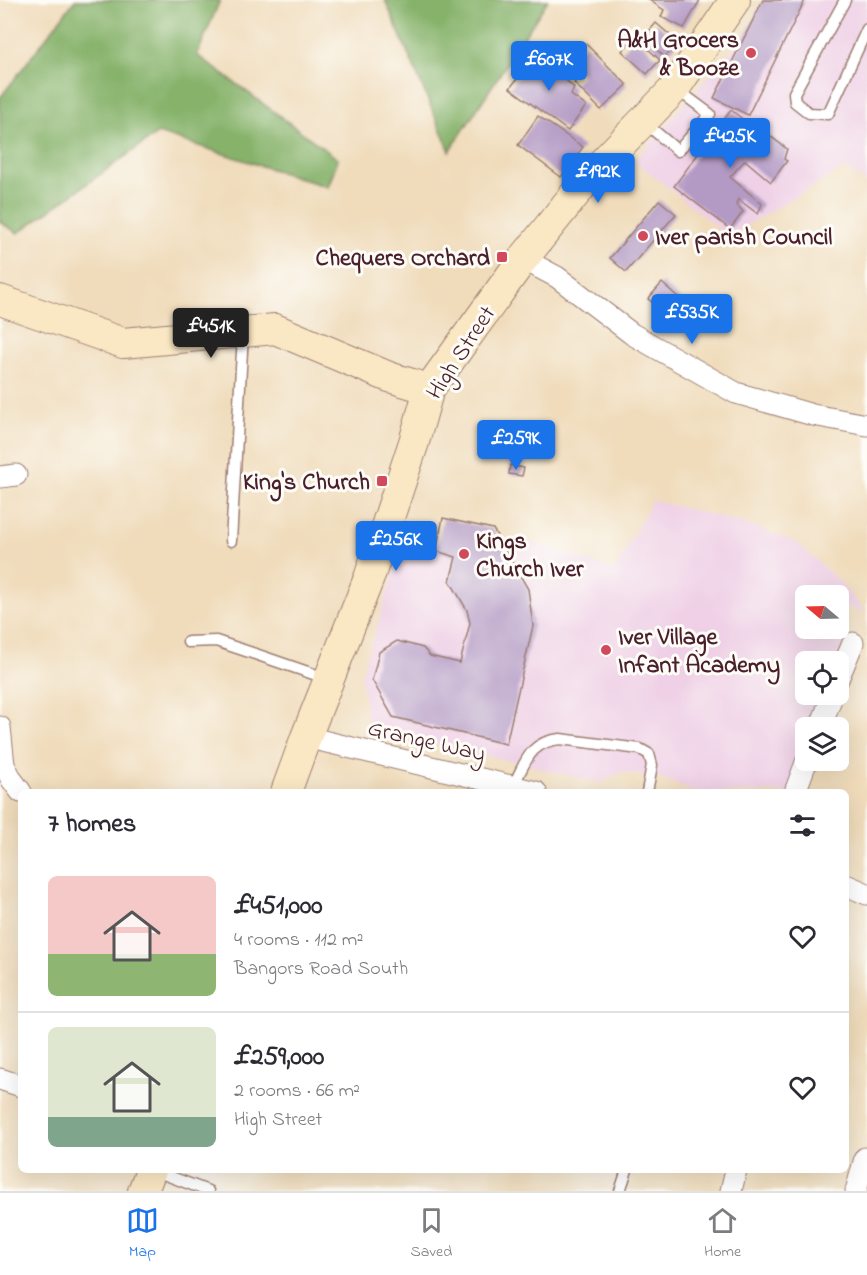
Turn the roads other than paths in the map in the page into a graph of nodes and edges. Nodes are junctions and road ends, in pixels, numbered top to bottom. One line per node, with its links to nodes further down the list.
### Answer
1 (735, 0): 4 (main road, High Street)
2 (845, 0): 3 (lane)
3 (867, 29)
4 (675, 88): 5 (main road, High Street); 5 (lane)
5 (643, 122): 6 (main road, High Street)
6 (523, 259): 9 (main road, High Street); 10 (street)
7 (0, 300): 8 (main road)
8 (243, 332): 9 (main road); 11 (lane)
9 (429, 389): 15 (main road, High Street)
10 (867, 425)
11 (231, 541)
12 (188, 642): 15 (lane)
13 (853, 643): 14 (street)
14 (849, 653)
15 (329, 680): 17 (main road, High Street)
16 (0, 727): 20 (street)
17 (306, 737): 19 (street, Grange Way); 21 (main road, High Street)
18 (803, 771): 24 (street)
19 (513, 786): 22 (street, Grange Way); 23 (lane)
20 (19, 789)
21 (287, 789)
22 (524, 789)
23 (648, 789)
24 (796, 789)
25 (849, 886): 26 (street)
26 (867, 894)
27 (0, 1079): 28 (street)
28 (18, 1085)
29 (859, 1157): 38 (street)
30 (151, 1173): 34 (main road)
31 (160, 1173): 35 (lane)
32 (626, 1173): 36 (lane)
33 (735, 1173): 37 (street)
34 (143, 1191)
35 (208, 1191)
36 (620, 1191)
37 (731, 1191)
38 (856, 1191)

